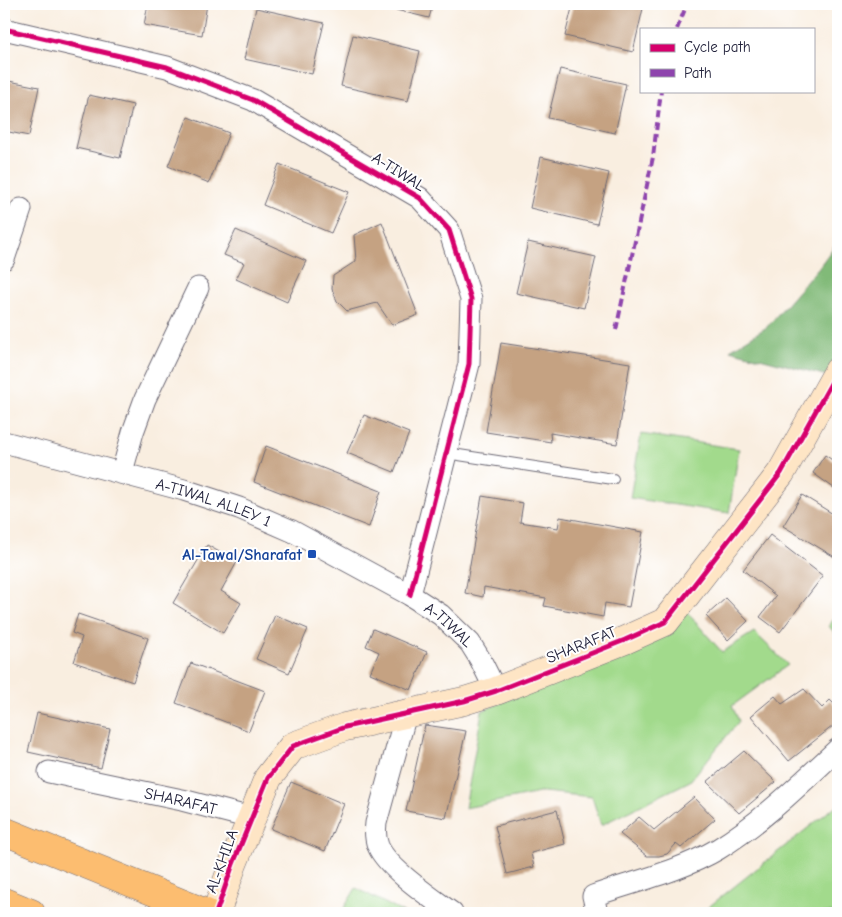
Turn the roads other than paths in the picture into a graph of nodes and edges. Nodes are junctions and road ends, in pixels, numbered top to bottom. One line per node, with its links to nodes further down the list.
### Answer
1 (4, 29): 7 (street, A-TIWAL)
2 (21, 209): 3 (street)
3 (4, 259)
4 (198, 288): 8 (street)
5 (838, 371): 11 (street, SHARAFAT)
6 (4, 442): 8 (street, A-TIWAL ALLEY 1)
7 (446, 452): 9 (lane); 10 (street, A-TIWAL)
8 (122, 472): 10 (street, A-TIWAL ALLEY 1)
9 (614, 479)
10 (410, 595): 11 (street, A-TIWAL)
11 (496, 691): 12 (street, SHARAFAT)
12 (406, 714): 16 (street, SHARAFAT); 23 (street)
13 (838, 749): 24 (street)
14 (49, 772): 16 (street, SHARAFAT)
15 (4, 814): 18 (highway)
16 (251, 818): 22 (street, AL-KHILA)
17 (4, 831): 18 (highway)
18 (170, 900): 21 (highway)
19 (4, 902): 20 (highway)
20 (31, 913)
21 (206, 913)
22 (216, 913)
23 (452, 913)
24 (597, 913)

